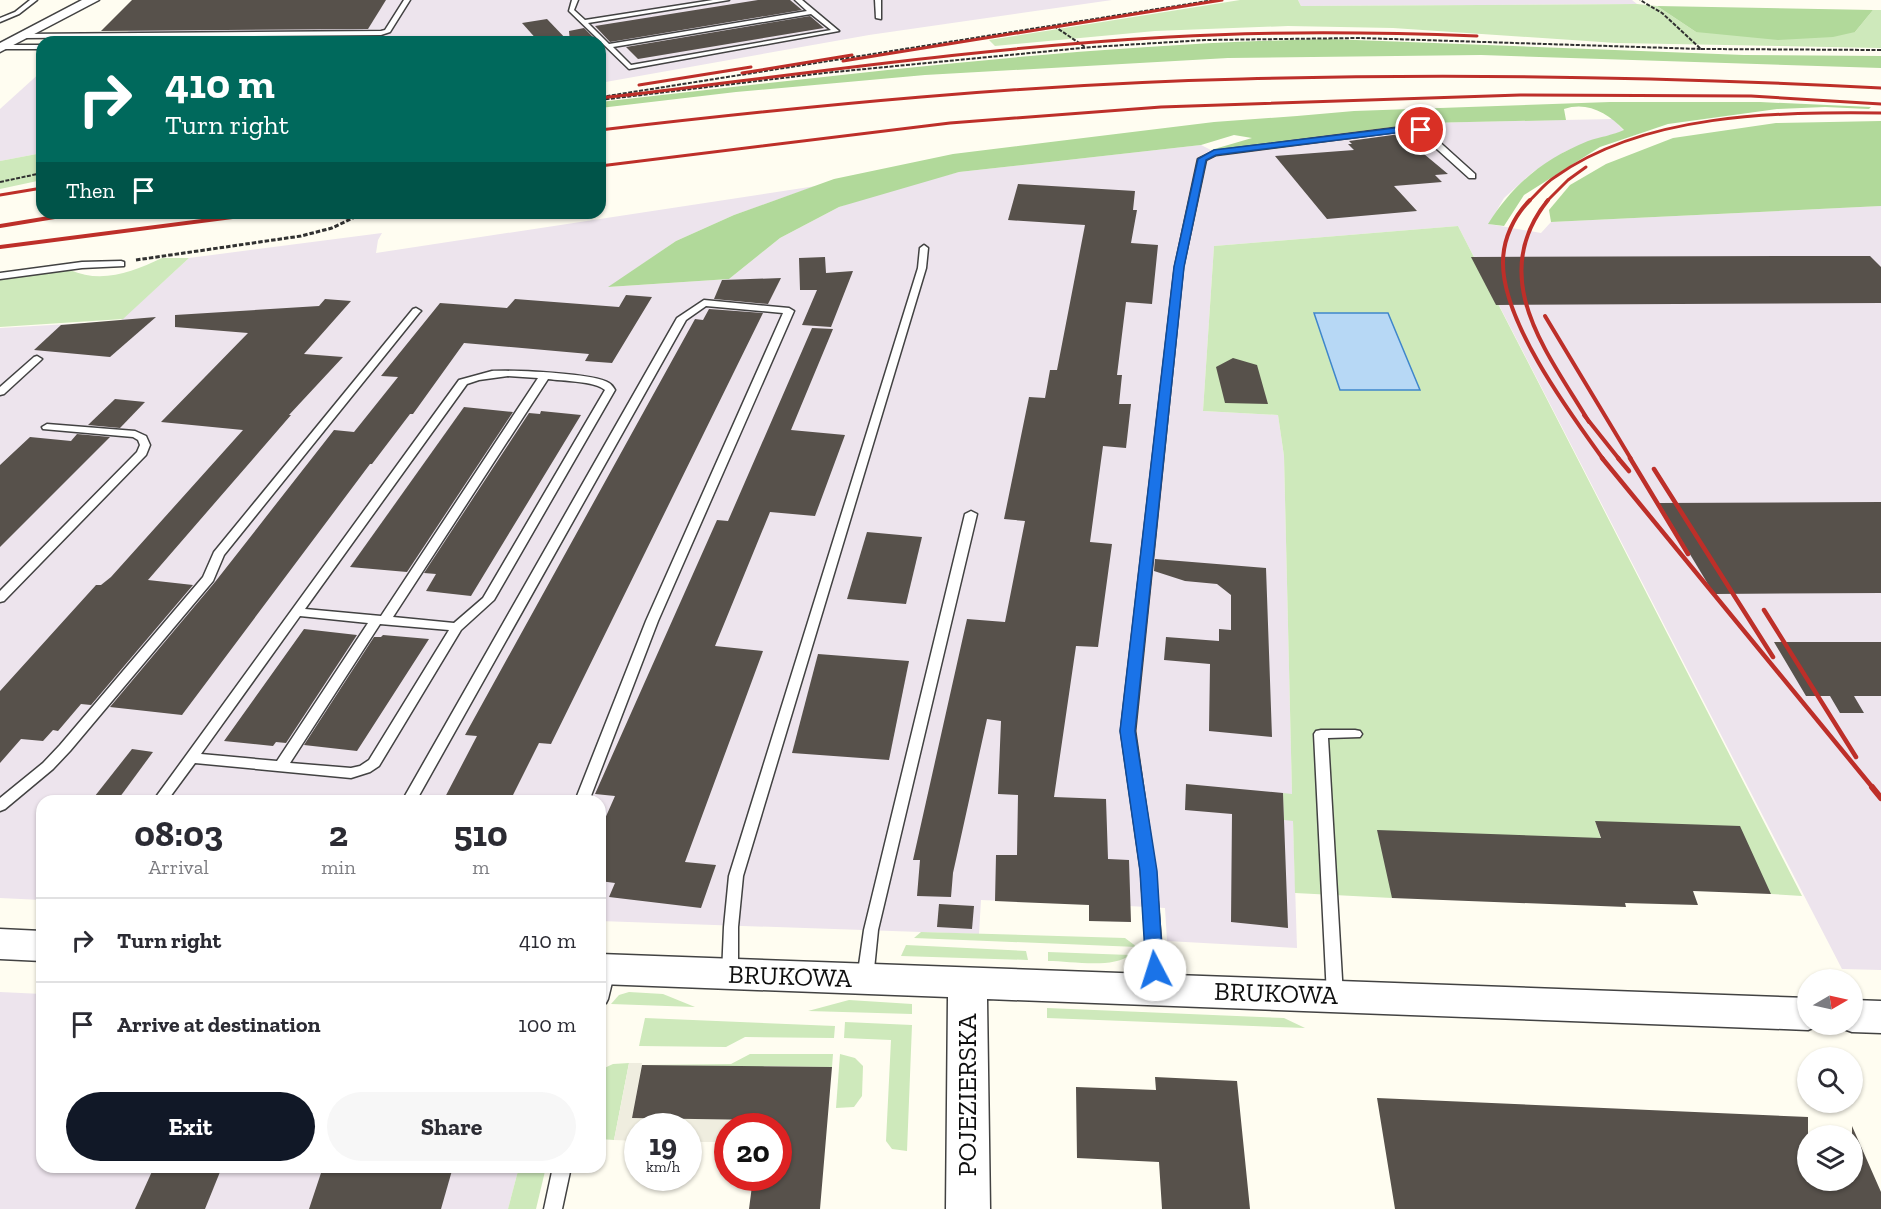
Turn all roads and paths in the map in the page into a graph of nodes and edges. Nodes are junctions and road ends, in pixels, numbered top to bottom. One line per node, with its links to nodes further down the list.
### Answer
1 (34, 0): 12 (lane)
2 (92, 0): 15 (street)
3 (407, 0): 15 (lane)
4 (575, 0): 13 (lane)
5 (726, 0): 13 (lane)
6 (798, 0): 10 (lane)
7 (878, 0): 11 (lane)
8 (1214, 0): 14 (path)
9 (1640, 0): 21 (path)
10 (813, 12): 17 (lane); 17 (lane)
11 (879, 18)
12 (0, 20)
13 (584, 22): 16 (lane)
14 (1054, 25): 20 (path); 23 (path)
15 (25, 36): 19 (street)
16 (598, 36)
17 (608, 46)
18 (36, 47): 19 (lane)
19 (1, 48)
20 (1087, 48): 21 (path); 24 (path)
21 (1701, 49): 22 (path)
22 (1881, 51)
23 (606, 98)
24 (606, 98)
25 (36, 173): 27 (path)
26 (1472, 176): 55 (lane)
27 (0, 182)
28 (350, 219): 30 (path)
29 (924, 248): 51 (lane)
30 (121, 264): 31 (lane)
31 (0, 276)
32 (416, 312): 48 (lane)
33 (37, 359): 35 (lane)
34 (544, 377): 39 (lane); 40 (lane); 41 (lane)
35 (0, 392)
36 (47, 427): 38 (lane)
37 (971, 514): 53 (lane)
38 (0, 598)
39 (296, 612): 40 (lane); 43 (lane)
40 (381, 620): 41 (lane); 44 (lane)
41 (457, 627): 44 (lane)
42 (1355, 734): 56 (lane)
43 (191, 758): 44 (lane); 45 (lane)
44 (280, 766)
45 (164, 795)
46 (412, 795): 47 (lane)
47 (584, 795)
48 (0, 806)
49 (0, 944): 50 (street)
50 (36, 946)
51 (730, 974): 52 (street, BRUKOWA); 53 (street, BRUKOWA)
52 (606, 979)
53 (865, 979): 54 (street, BRUKOWA)
54 (967, 982): 55 (street, BRUKOWA); 62 (street, POJEZIERSKA)
55 (1157, 989): 56 (street, BRUKOWA)
56 (1335, 996): 57 (street, BRUKOWA)
57 (1797, 1014)
58 (1863, 1016): 59 (street)
59 (1881, 1017)
60 (561, 1173): 61 (lane)
61 (553, 1209)
62 (968, 1209)

